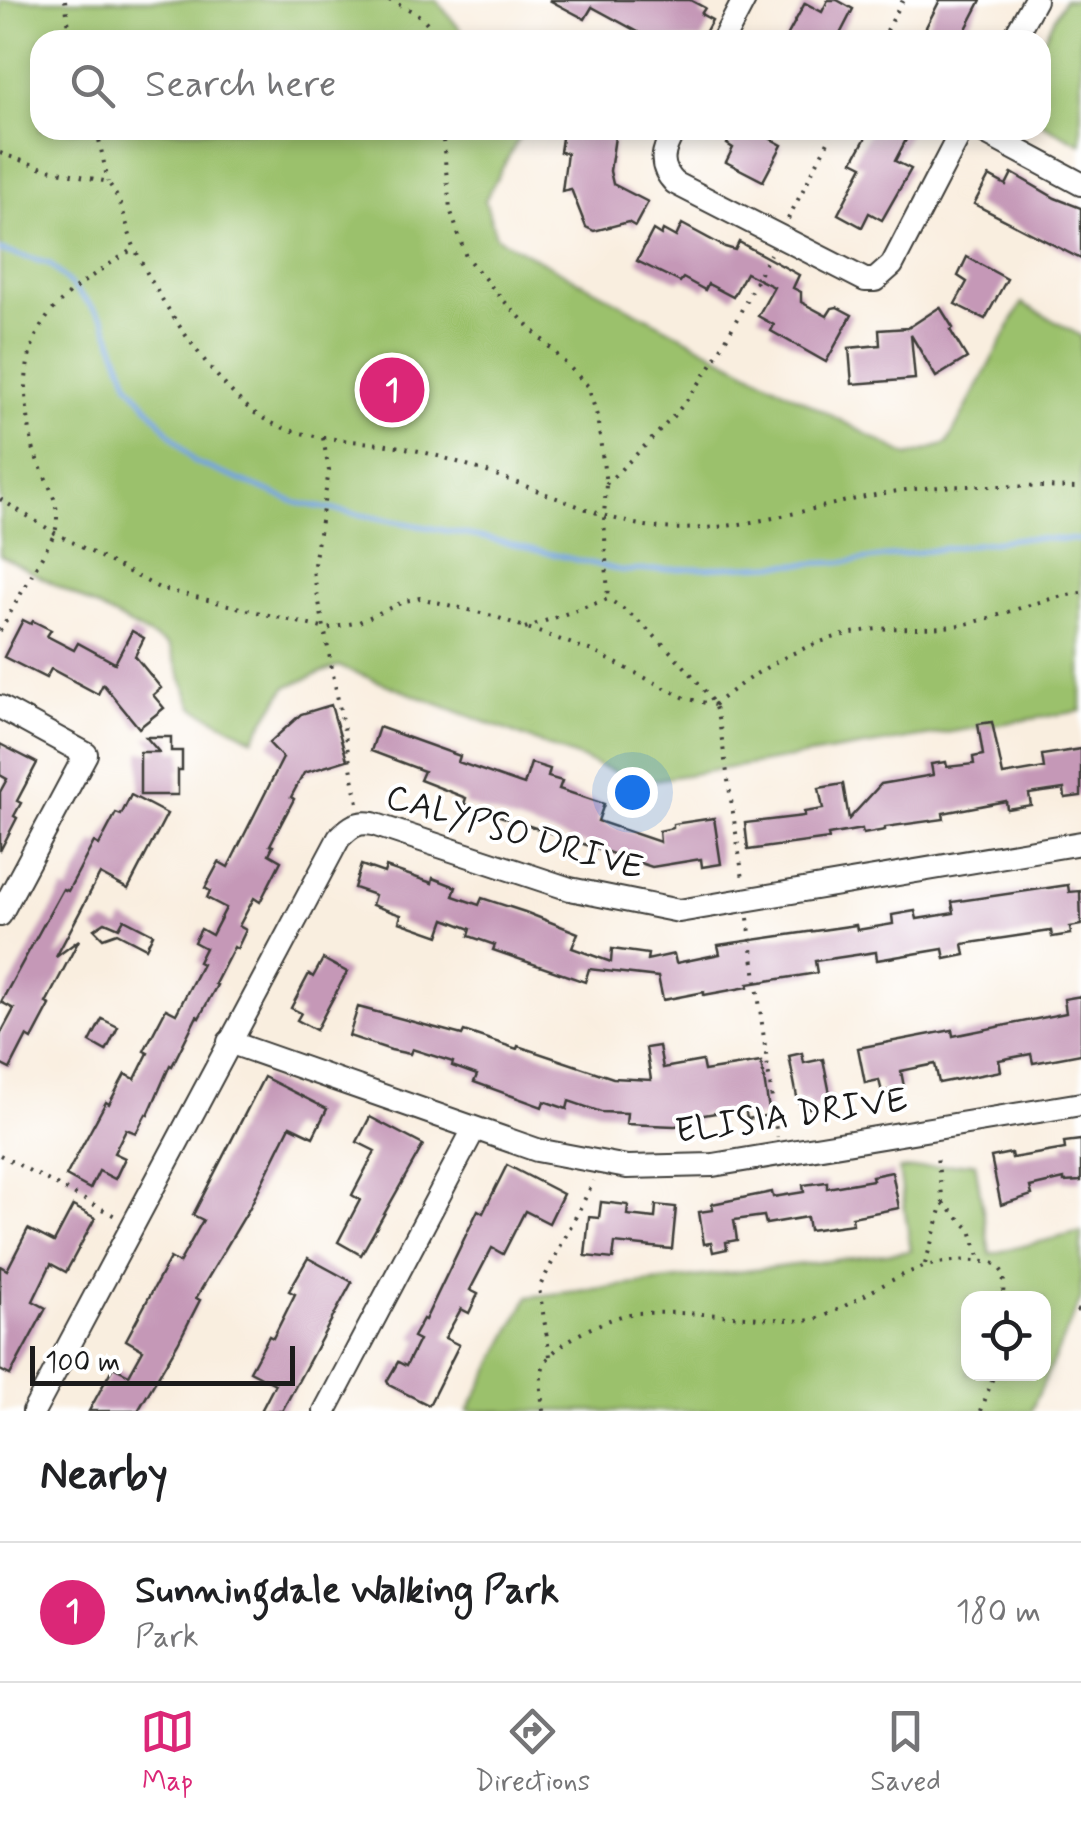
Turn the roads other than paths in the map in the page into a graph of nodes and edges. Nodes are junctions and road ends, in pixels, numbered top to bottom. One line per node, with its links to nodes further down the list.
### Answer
1 (1036, 0): 4 (street)
2 (741, 1): 3 (street)
3 (728, 30)
4 (1019, 30)
5 (669, 140): 6 (street)
6 (957, 140)
7 (999, 140): 8 (street)
8 (1081, 184)
9 (0, 706): 11 (street)
10 (1081, 844): 12 (street, CALYPSO DRIVE)
11 (0, 914)
12 (229, 1042): 14 (street, ELISIA DRIVE); 15 (street, CALYPSO DRIVE)
13 (1081, 1104): 14 (street, ELISIA DRIVE)
14 (474, 1129): 16 (street)
15 (34, 1411)
16 (325, 1411)

